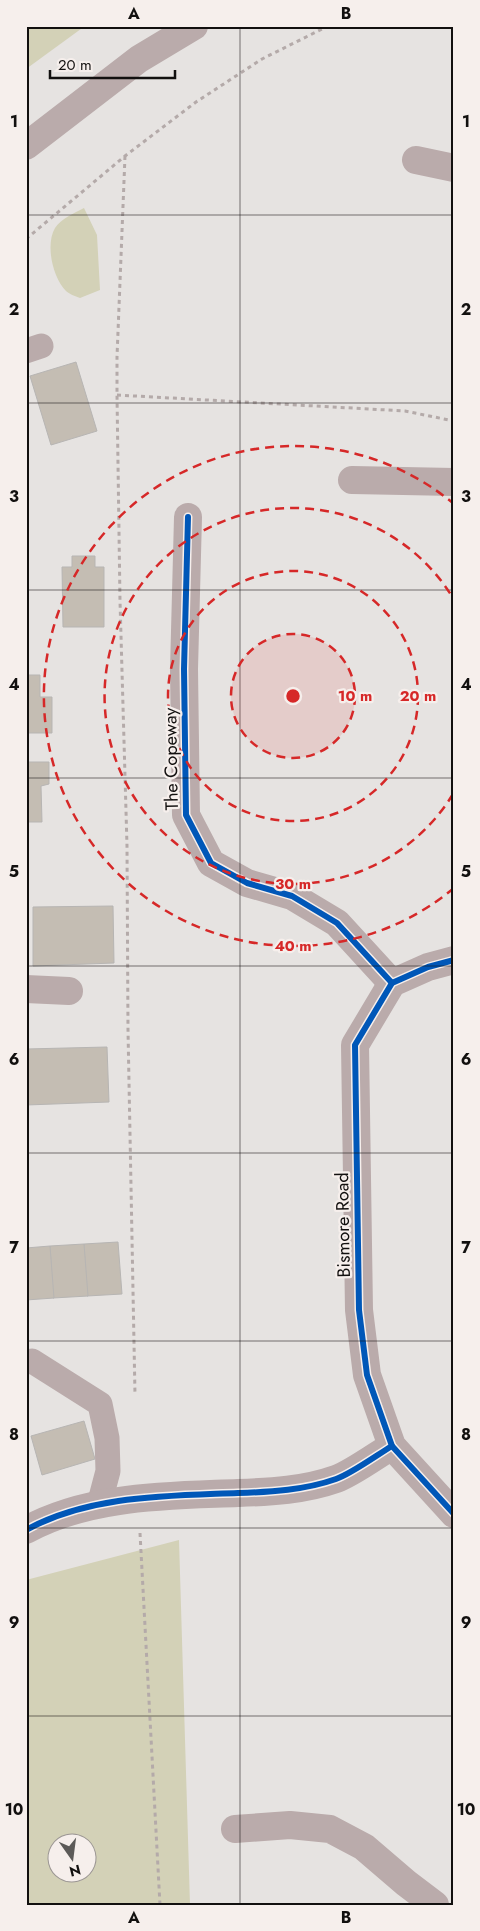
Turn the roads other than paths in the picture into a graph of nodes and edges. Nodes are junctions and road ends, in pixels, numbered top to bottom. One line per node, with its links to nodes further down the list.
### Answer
1 (194, 26): 2 (street)
2 (26, 146)
3 (416, 160): 4 (street)
4 (454, 168)
5 (352, 480): 6 (street)
6 (454, 482)
7 (188, 517): 9 (street, The Copeway)
8 (454, 960): 9 (street)
9 (392, 983): 13 (street, Bismore Road)
10 (26, 989): 11 (street)
11 (69, 991)
12 (26, 1362): 14 (lane)
13 (392, 1446): 14 (street); 15 (street, Bismore Road)
14 (99, 1505): 16 (street)
15 (454, 1514)
16 (26, 1530)
17 (235, 1829): 18 (street)
18 (435, 1905)

